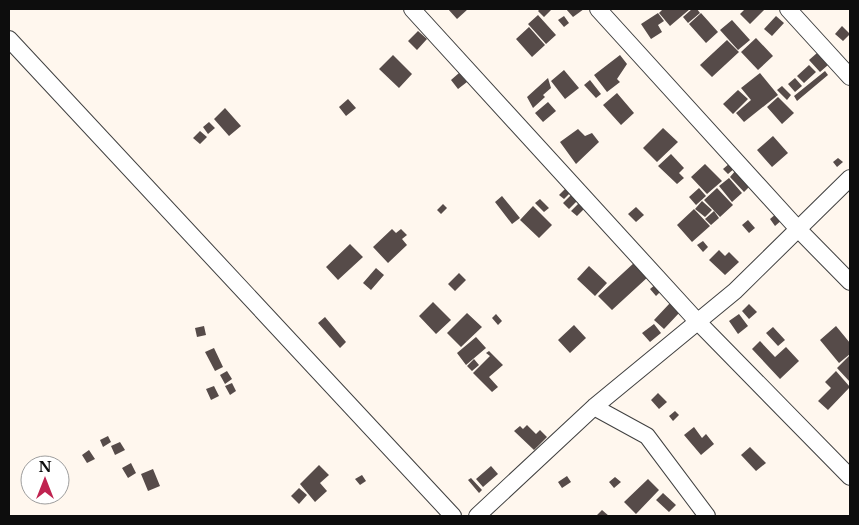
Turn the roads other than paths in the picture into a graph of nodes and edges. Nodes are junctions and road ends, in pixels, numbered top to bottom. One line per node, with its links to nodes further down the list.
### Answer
1 (412, 9): 9 (street)
2 (598, 9): 7 (street)
3 (788, 9): 5 (street)
4 (9, 39): 12 (street)
5 (850, 77)
6 (850, 178): 7 (street)
7 (798, 229): 8 (street); 9 (street)
8 (850, 282)
9 (697, 321): 10 (street); 11 (street)
10 (594, 407): 13 (street); 14 (street)
11 (850, 477)
12 (454, 516)
13 (478, 516)
14 (707, 516)

